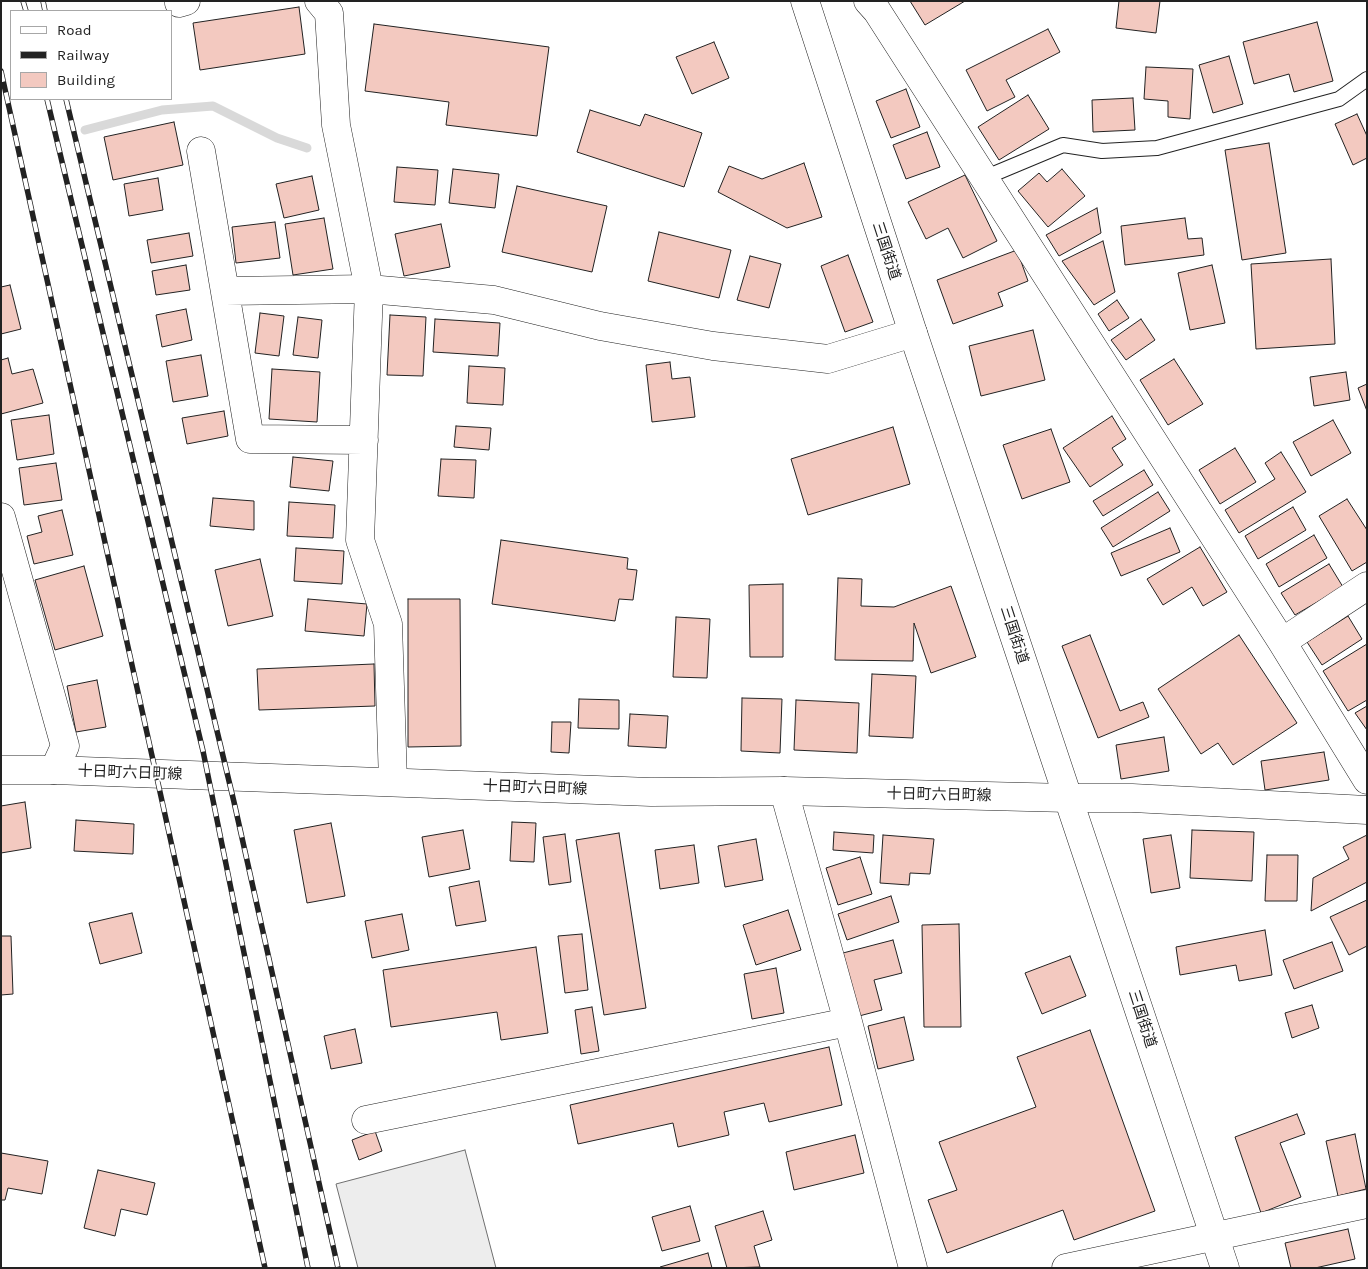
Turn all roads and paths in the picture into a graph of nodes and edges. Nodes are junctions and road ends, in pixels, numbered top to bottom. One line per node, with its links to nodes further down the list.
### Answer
1 (319, 1): 7 (main road)
2 (805, 1): 9 (main road, 三国街道)
3 (868, 1): 6 (main road)
4 (1367, 79): 6 (lane)
5 (201, 151): 8 (main road)
6 (984, 178): 13 (main road)
7 (369, 289): 8 (main road); 9 (main road); 10 (main road)
8 (225, 291): 10 (main road)
9 (913, 333): 19 (main road, 三国街道)
10 (364, 440): 17 (main road)
11 (1, 517): 15 (main road)
12 (1367, 586): 13 (main road)
13 (1282, 642): 16 (main road)
14 (1, 770): 15 (main road, 十日町六日町線)
15 (54, 770): 17 (main road, 十日町六日町線)
16 (1367, 780)
17 (393, 782): 18 (main road, 十日町六日町線)
18 (784, 791): 19 (main road, 十日町六日町線); 21 (main road)
19 (1068, 798): 20 (main road, 十日町六日町線); 24 (main road, 三国街道)
20 (1367, 810)
21 (848, 1022): 22 (main road); 25 (main road)
22 (366, 1120)
23 (1367, 1204): 24 (main road)
24 (1214, 1237): 26 (main road); 27 (main road, 三国街道)
25 (913, 1268)
26 (1066, 1268)
27 (1225, 1268)

